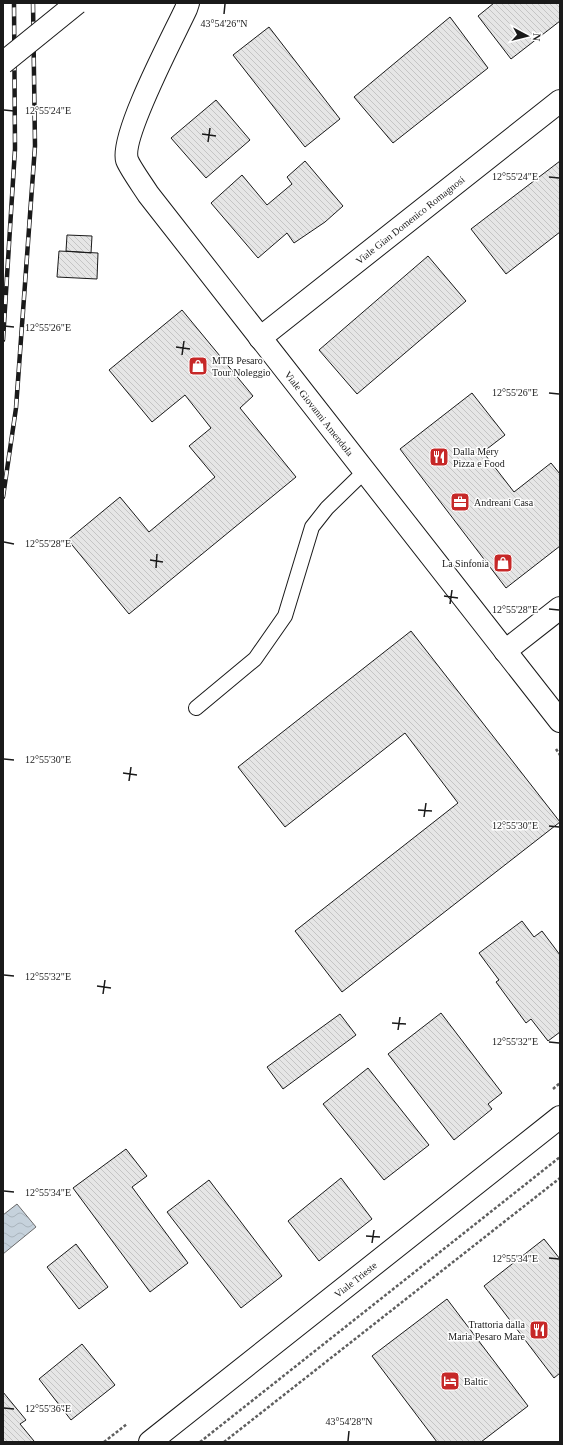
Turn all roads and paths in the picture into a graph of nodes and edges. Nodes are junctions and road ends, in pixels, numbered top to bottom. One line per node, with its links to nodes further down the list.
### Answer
1 (77, 3): 3 (street, bridge)
2 (188, 3): 5 (street, Viale Giovanni Amendola)
3 (3, 63)
4 (560, 101): 5 (street, Viale Gian Domenico Romagnosi)
5 (260, 338): 6 (street, Viale Giovanni Amendola)
6 (364, 472): 8 (street, Viale Giovanni Amendola); 9 (lane)
7 (560, 608): 8 (street)
8 (505, 651): 10 (street, Viale Giovanni Amendola)
9 (196, 708)
10 (560, 721)
11 (560, 1117): 14 (street, Viale Trieste)
12 (560, 1157): 15 (path)
13 (560, 1178): 16 (path)
14 (150, 1442)
15 (200, 1442)
16 (224, 1442)

